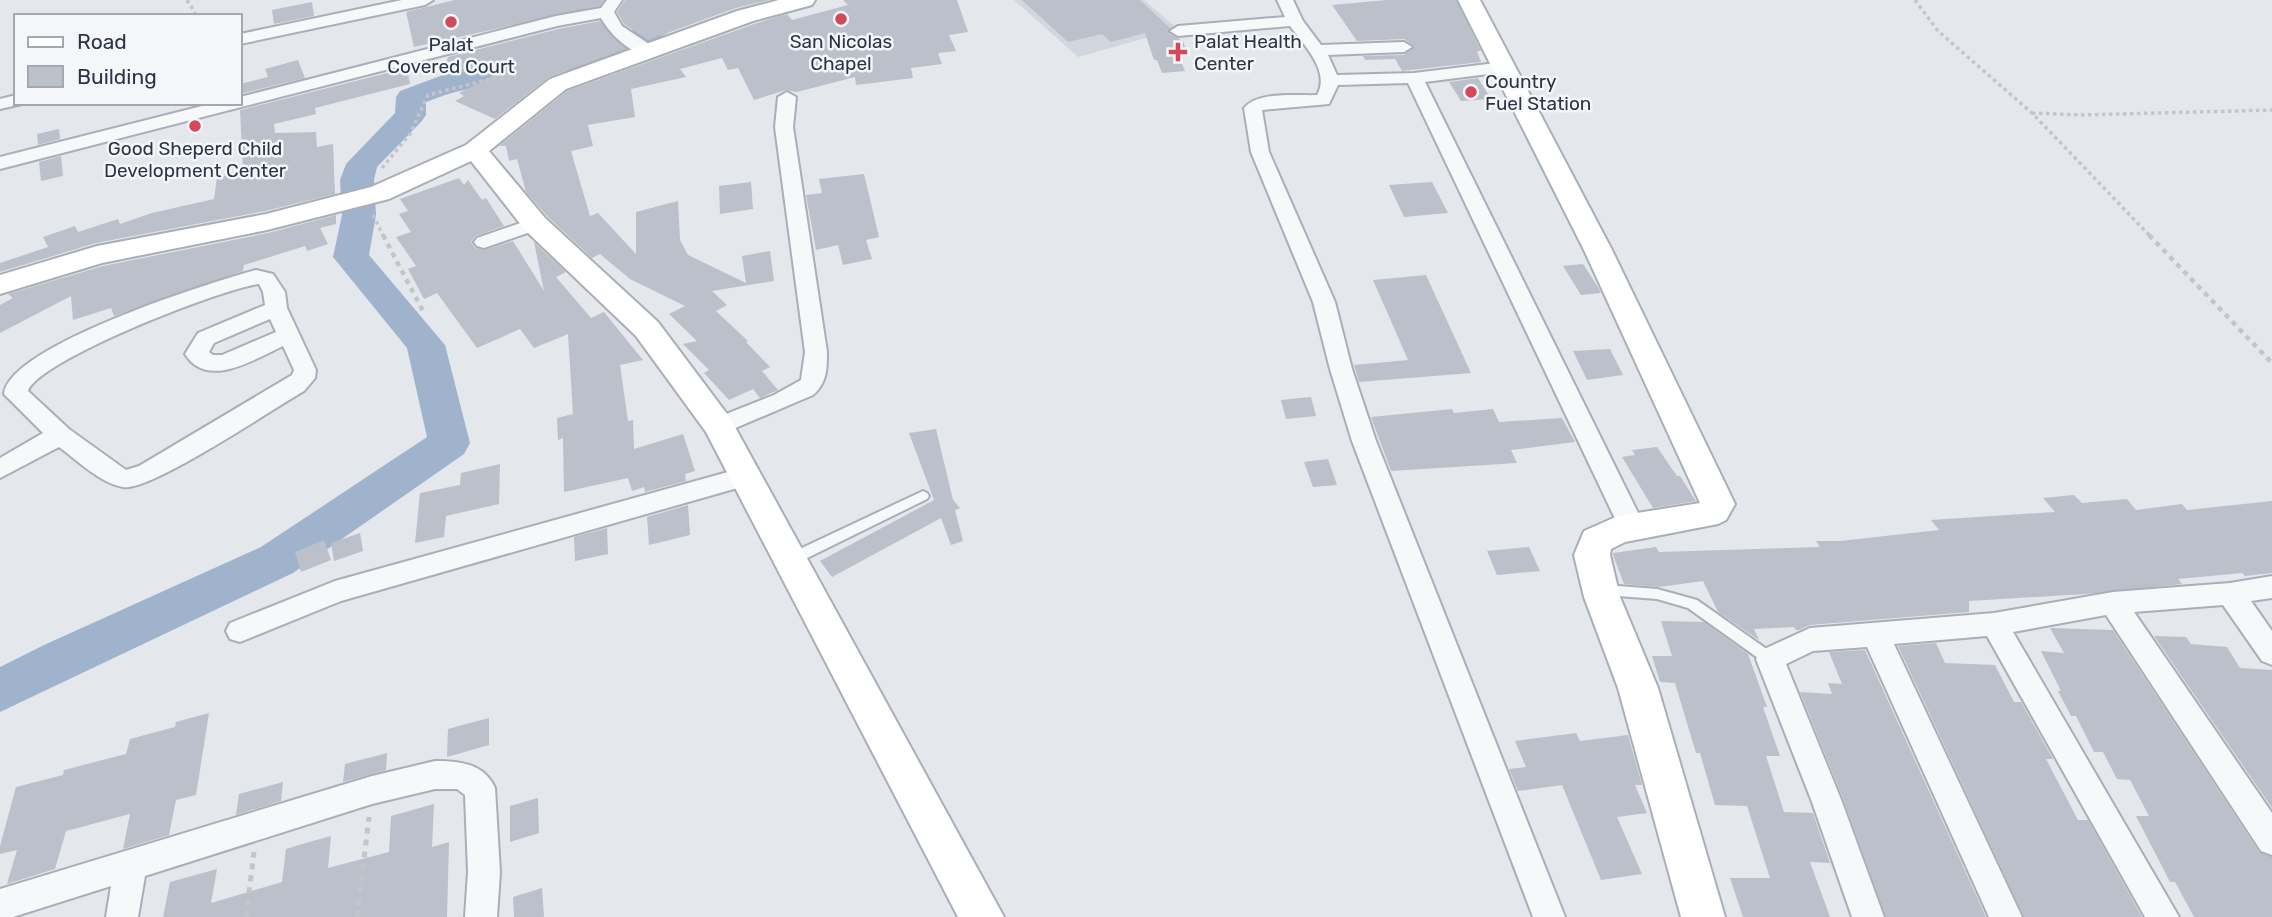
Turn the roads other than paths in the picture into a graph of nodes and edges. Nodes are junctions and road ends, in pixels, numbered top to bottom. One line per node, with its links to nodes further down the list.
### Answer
1 (425, 0): 7 (street)
2 (804, 0): 8 (street)
3 (1469, 0): 11 (street)
4 (611, 6): 8 (street); 15 (street)
5 (1290, 10): 6 (street); 10 (street)
6 (1178, 32)
7 (242, 39)
8 (637, 43): 18 (street)
9 (1404, 47): 10 (street)
10 (1315, 50): 13 (street)
11 (1504, 67): 12 (street); 30 (street)
12 (1414, 78): 13 (street); 30 (street)
13 (1330, 80): 47 (street)
14 (787, 97): 25 (street)
15 (242, 102)
16 (221, 105): 17 (street)
17 (196, 108): 19 (street)
18 (475, 150): 20 (street); 22 (street)
19 (0, 163)
20 (535, 223): 21 (street); 25 (street)
21 (484, 242)
22 (0, 285)
23 (276, 308): 24 (street); 24 (street); 26 (street)
24 (289, 335): 26 (street)
25 (719, 426): 28 (street)
26 (60, 435): 27 (street)
27 (0, 469)
28 (746, 476): 31 (street); 37 (street)
29 (923, 496): 31 (lane)
30 (1632, 527): 33 (street)
31 (792, 559): 46 (street)
32 (2272, 587): 34 (street)
33 (1600, 590): 40 (lane); 48 (street)
34 (2230, 594): 35 (street); 39 (street)
35 (2113, 603): 36 (street); 41 (street)
36 (1994, 624): 38 (street); 51 (street)
37 (240, 631)
38 (1875, 633): 40 (street); 50 (street)
39 (2272, 653)
40 (1770, 659): 49 (street)
41 (2272, 839)
42 (130, 866): 43 (street); 44 (street); 45 (street)
43 (0, 905)
44 (122, 917)
45 (481, 917)
46 (982, 917)
47 (1549, 917)
48 (1703, 917)
49 (1868, 917)
50 (2006, 917)
51 (2163, 917)

